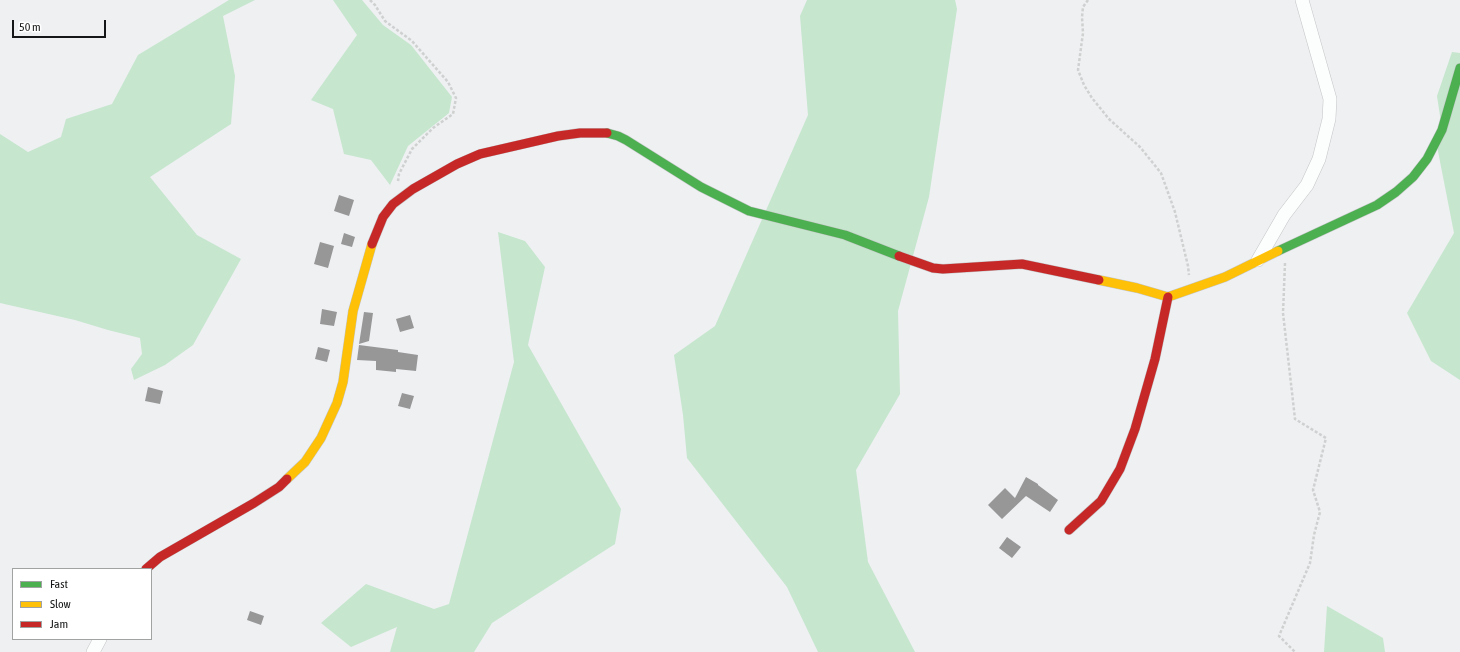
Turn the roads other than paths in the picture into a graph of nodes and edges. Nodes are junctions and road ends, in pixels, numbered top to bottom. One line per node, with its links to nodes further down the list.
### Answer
1 (1302, 0): 3 (street)
2 (1460, 68): 3 (street)
3 (1258, 260): 4 (street)
4 (1168, 297): 5 (street); 6 (street)
5 (1069, 530)
6 (147, 568)
7 (99, 640): 8 (street)
8 (93, 652)

